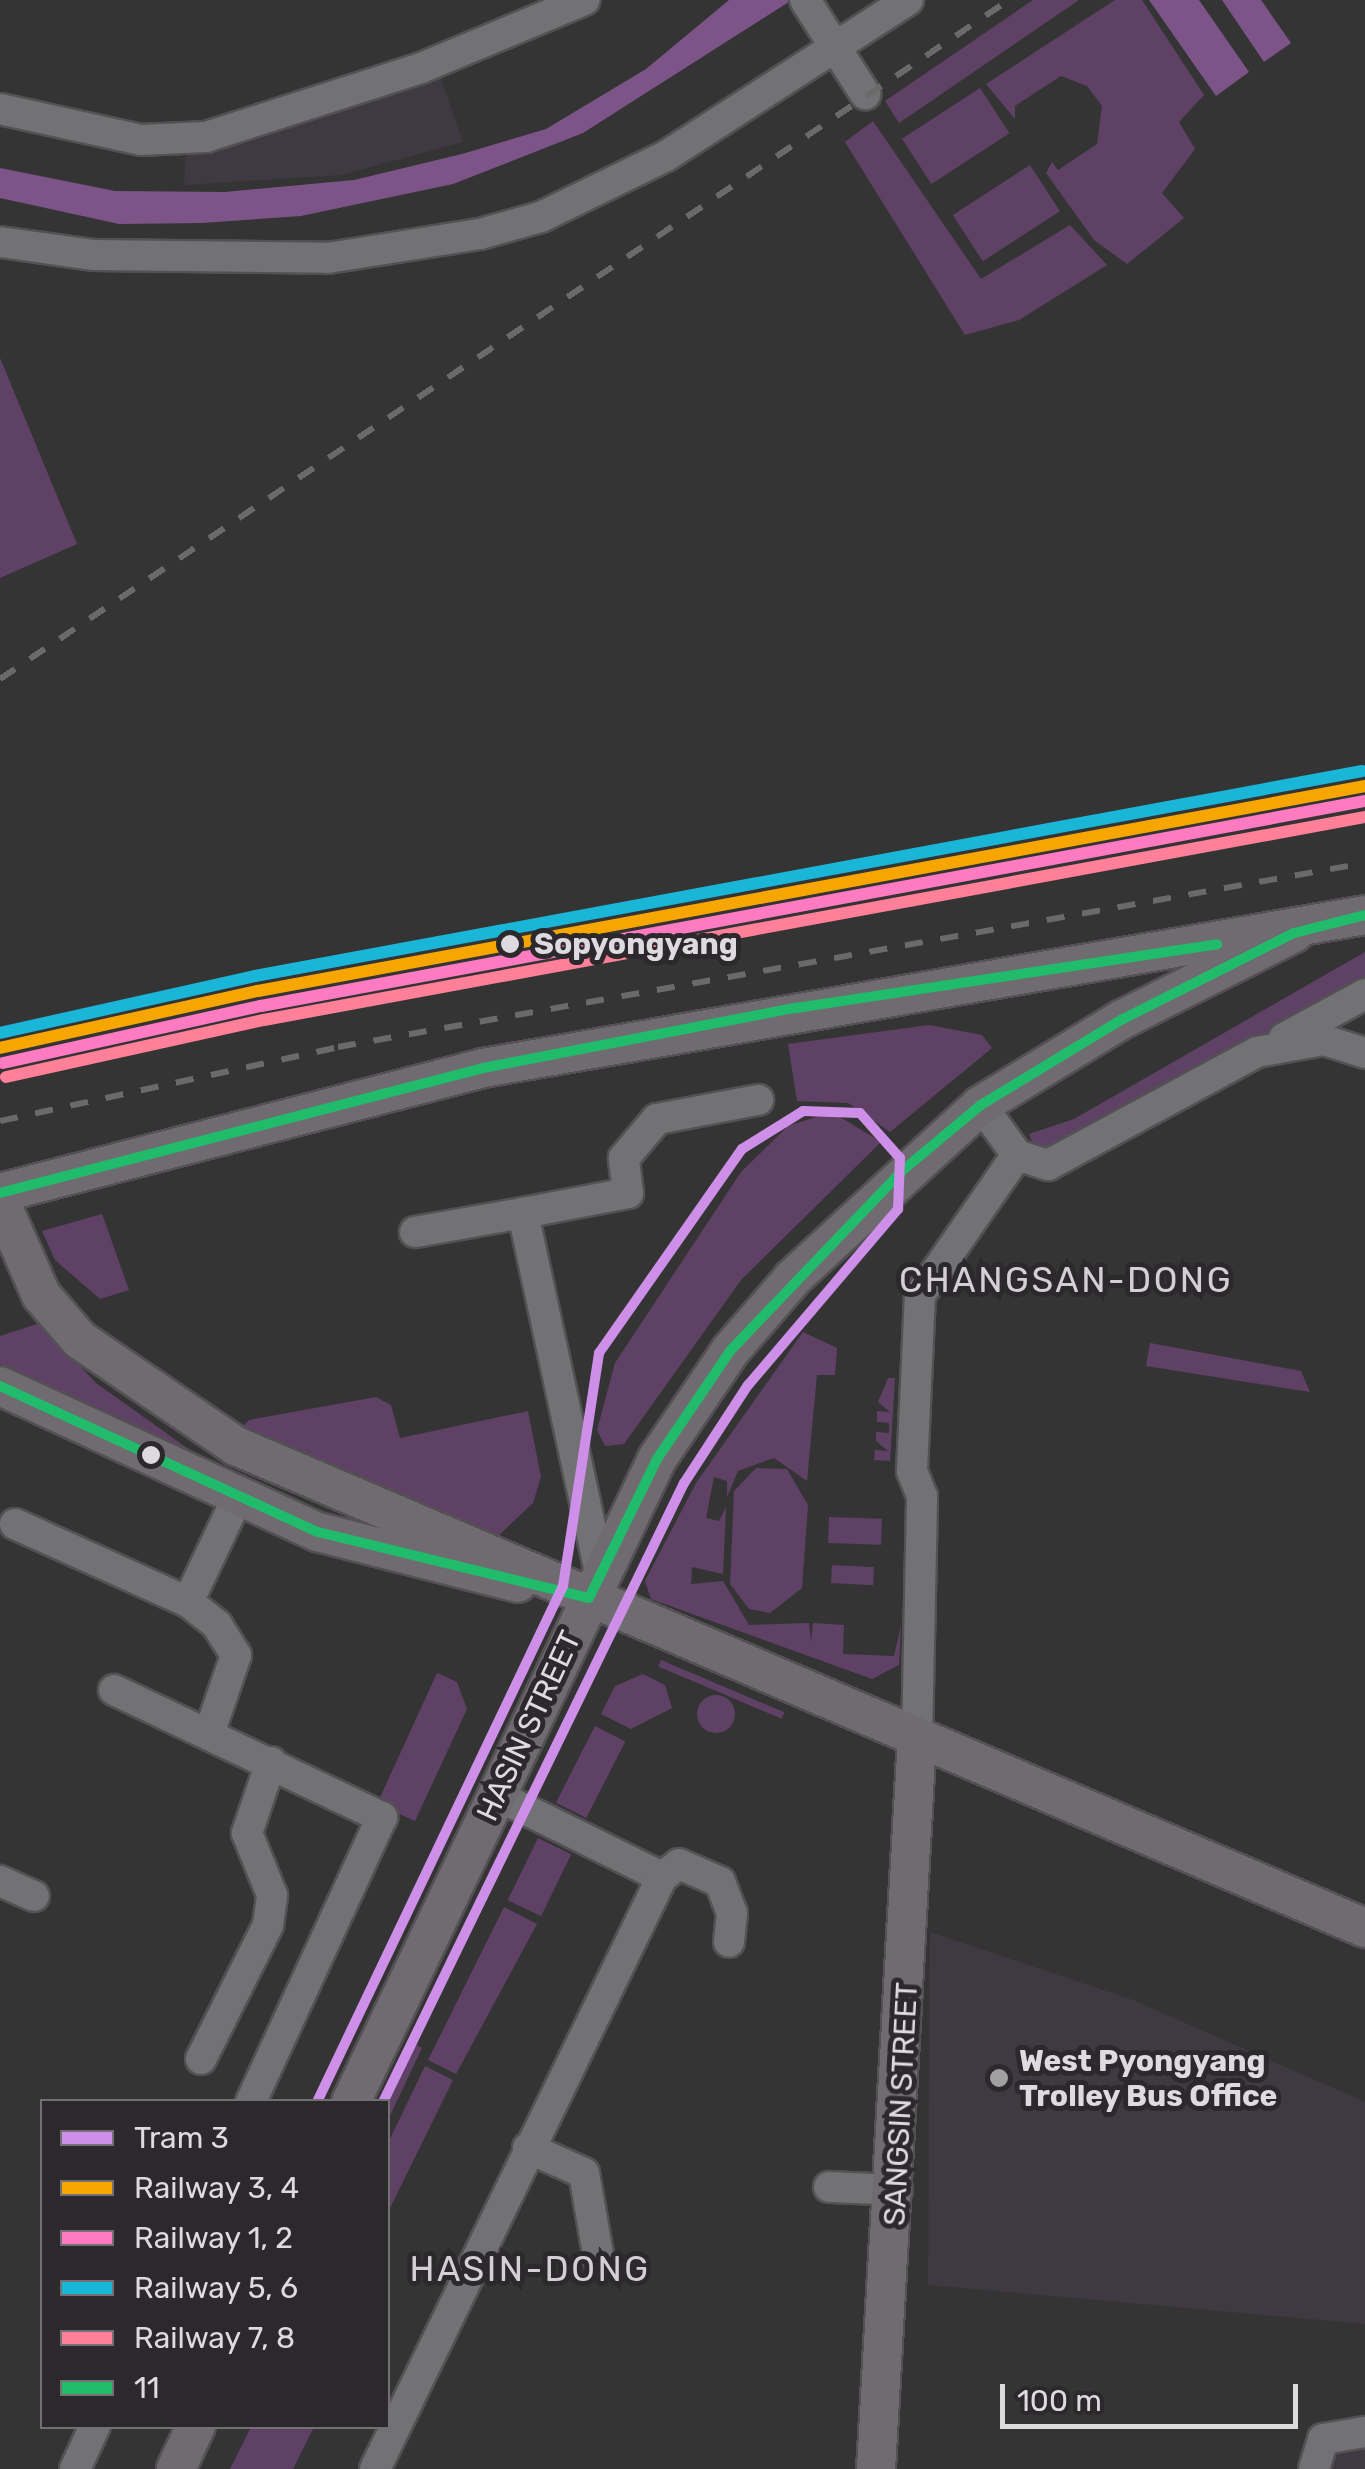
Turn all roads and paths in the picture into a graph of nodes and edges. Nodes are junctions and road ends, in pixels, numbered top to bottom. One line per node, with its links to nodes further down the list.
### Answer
1 (584, 0): 6 (street)
2 (908, 0): 4 (street)
3 (809, 7): 4 (street)
4 (835, 47): 5 (street); 7 (street)
5 (865, 94)
6 (0, 109)
7 (0, 242)
8 (1365, 914): 9 (main road)
9 (1294, 933): 14 (main road, HASIN STREET); 16 (main road)
10 (1365, 994): 11 (street)
11 (1257, 1052): 12 (street); 15 (street)
12 (1365, 1053)
13 (758, 1100): 18 (street)
14 (982, 1104): 15 (street); 23 (main road, HASIN STREET)
15 (1017, 1155): 27 (street)
16 (0, 1193)
17 (0, 1201): 23 (main road)
18 (524, 1213): 19 (street); 23 (street)
19 (415, 1232)
20 (0, 1386): 21 (main road)
21 (236, 1500): 23 (main road); 24 (street)
22 (16, 1524): 24 (street)
23 (595, 1585): 27 (main road); 29 (main road, HASIN STREET)
24 (188, 1602): 26 (street)
25 (114, 1690): 26 (street)
26 (210, 1732): 28 (street)
27 (917, 1739): 33 (main road); 40 (main road, SANGSIN STREET)
28 (271, 1762): 35 (street); 36 (street)
29 (496, 1795): 30 (street); 37 (main road, HASIN STREET)
30 (662, 1877): 34 (street); 38 (street)
31 (0, 1880): 32 (street)
32 (34, 1896)
33 (1365, 1928)
34 (729, 1942)
35 (200, 2059)
36 (251, 2099)
37 (351, 2099)
38 (528, 2148): 41 (street); 47 (street)
39 (828, 2187): 40 (street)
40 (897, 2190): 48 (main road, SANGSIN STREET)
41 (599, 2260)
42 (94, 2429): 45 (street)
43 (195, 2429): 46 (main road)
44 (1365, 2432): 49 (street)
45 (75, 2469)
46 (176, 2469)
47 (375, 2469)
48 (876, 2469)
49 (1314, 2469)

